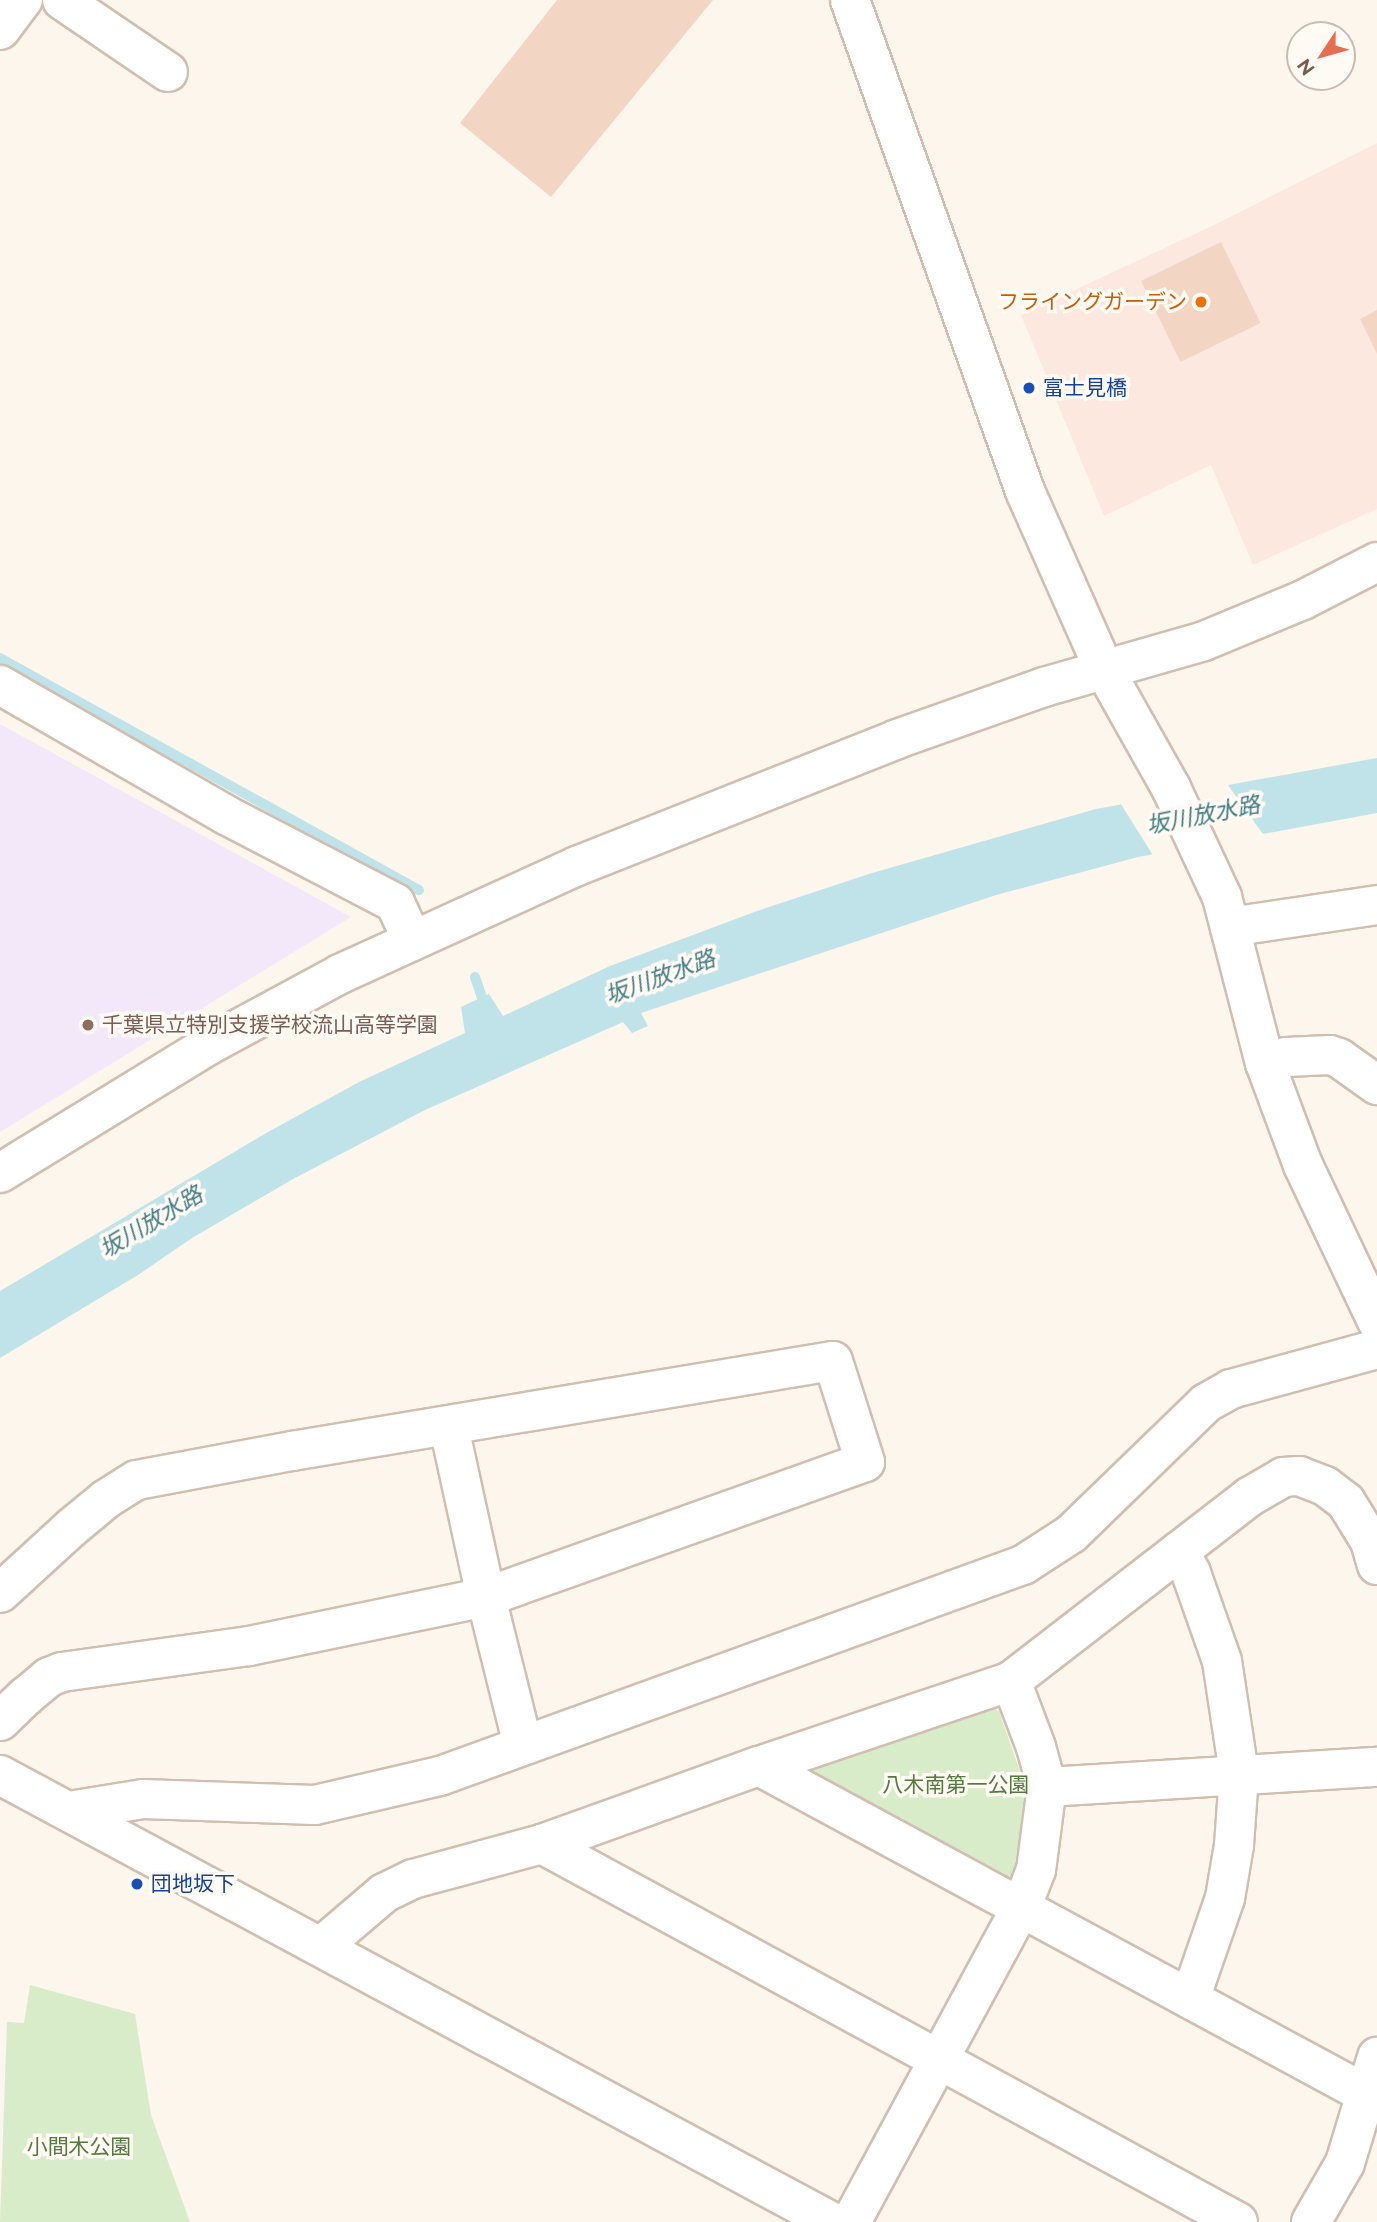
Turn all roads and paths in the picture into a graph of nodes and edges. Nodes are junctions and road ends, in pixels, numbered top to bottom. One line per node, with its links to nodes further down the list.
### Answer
1 (23, 0): 4 (street)
2 (62, 0): 5 (street)
3 (860, 5): 7 (street)
4 (0, 30)
5 (168, 72)
6 (1377, 562): 7 (street)
7 (1104, 669): 10 (street); 11 (street)
8 (0, 685): 11 (street)
9 (1377, 905): 10 (street)
10 (1226, 912): 12 (street)
11 (412, 939): 14 (street)
12 (1265, 1063): 13 (street); 15 (street)
13 (1377, 1086)
14 (0, 1173)
15 (1377, 1321)
16 (1377, 1349): 24 (street)
17 (449, 1427): 20 (street); 21 (street); 21 (street)
18 (1180, 1551): 19 (street); 22 (street); 27 (street)
19 (1377, 1565)
20 (0, 1593)
21 (486, 1597): 23 (street); 24 (street)
22 (1012, 1681): 25 (street); 29 (street)
23 (0, 1721)
24 (523, 1745): 30 (street)
25 (759, 1766): 31 (street); 32 (street)
26 (1377, 1767): 27 (street)
27 (1239, 1774): 29 (street); 34 (street)
28 (0, 1775): 30 (street)
29 (1047, 1787): 32 (street)
30 (69, 1811): 33 (street)
31 (542, 1844): 33 (street); 36 (street)
32 (1022, 1906): 34 (street); 36 (street)
33 (322, 1946): 38 (street)
34 (1190, 1999): 37 (street)
35 (1377, 2057): 37 (street)
36 (939, 2062): 39 (street); 40 (street)
37 (1366, 2094): 41 (street)
38 (832, 2222)
39 (852, 2222)
40 (1238, 2222)
41 (1311, 2222)

